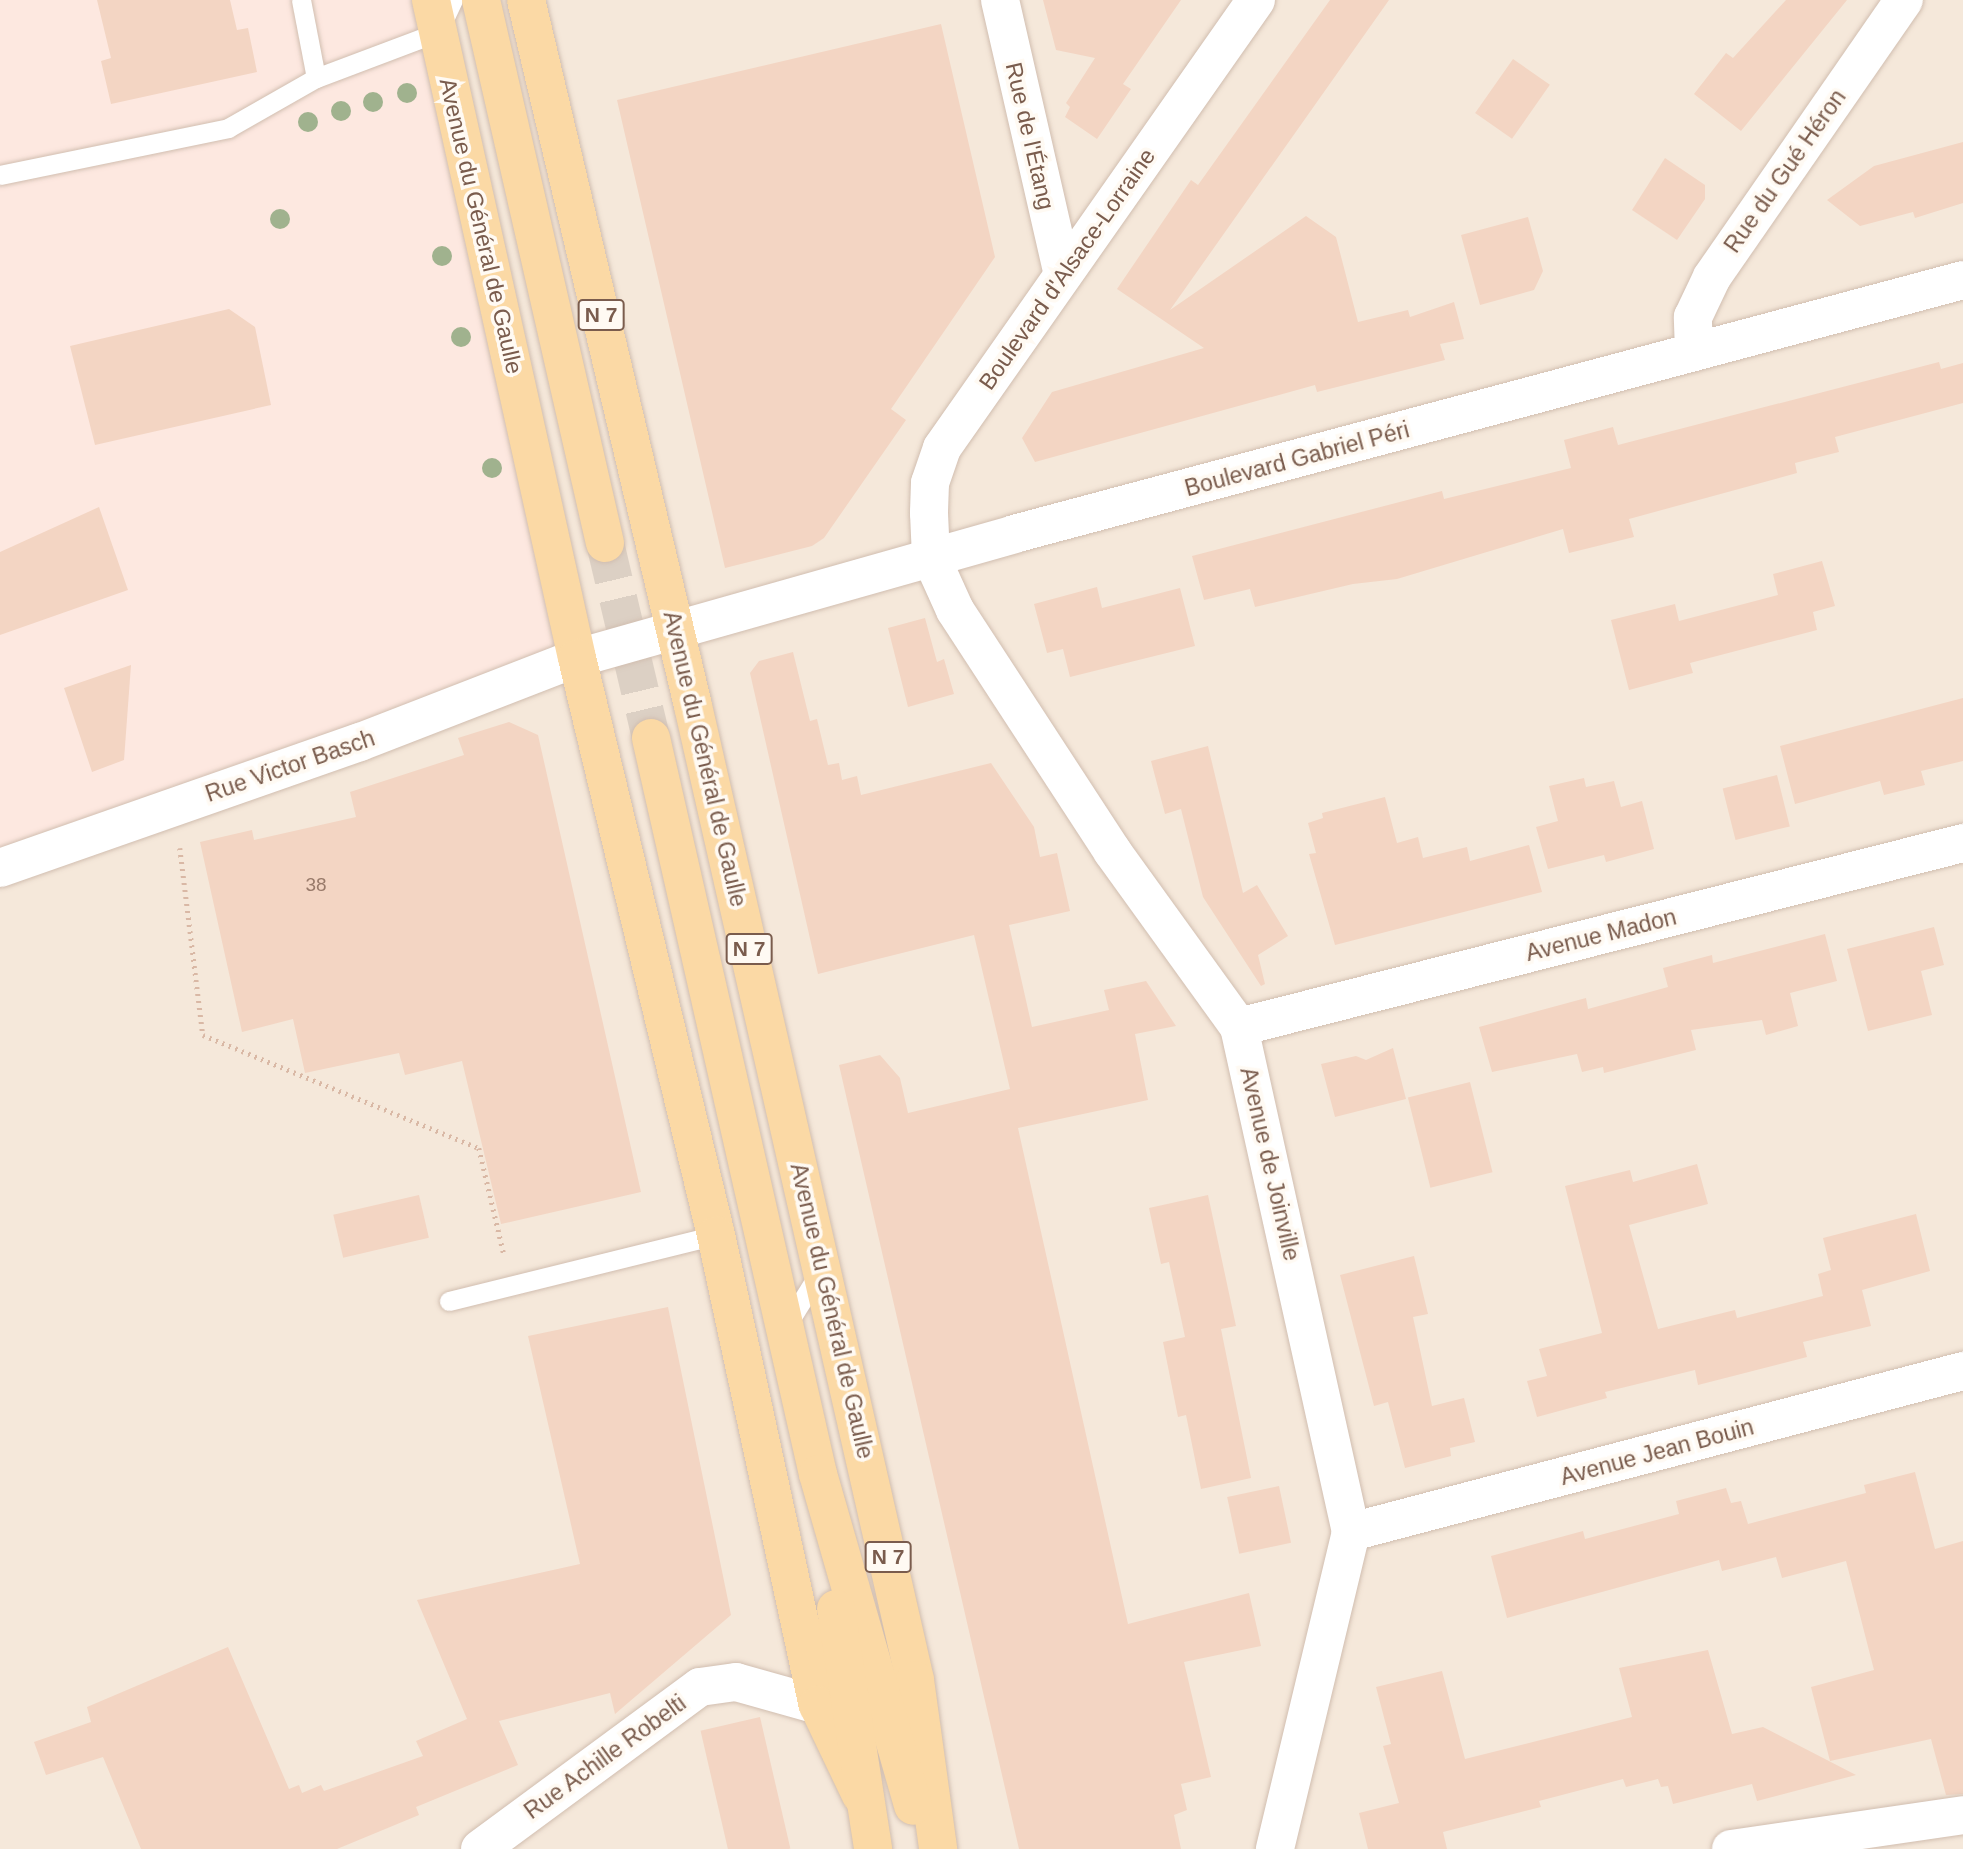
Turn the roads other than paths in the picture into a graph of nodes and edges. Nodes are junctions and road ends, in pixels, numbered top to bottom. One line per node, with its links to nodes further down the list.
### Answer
1 (301, 0): 8 (lane)
2 (481, 0): 15 (main road, N 7)
3 (526, 0): 17 (main road, Avenue du Général de Gaulle / N 7)
4 (1000, 0): 10 (street, Rue de l'Étang)
5 (1256, 0): 10 (street, Boulevard d'Alsace-Lorraine)
6 (1904, 0): 14 (street, Rue du Gué Héron)
7 (441, 11): 8 (lane); 18 (main road, Avenue du Général de Gaulle / N 7)
8 (316, 78): 9 (lane)
9 (0, 176)
10 (1062, 271): 16 (street, Boulevard d'Alsace-Lorraine)
11 (1963, 280): 13 (street, Boulevard Gabriel Péri)
12 (1963, 289): 13 (street, Boulevard Gabriel Péri)
13 (1920, 294): 14 (street, Boulevard Gabriel Péri)
14 (1694, 352): 16 (street, Boulevard Gabriel Péri)
15 (604, 543)
16 (931, 557): 17 (street, Boulevard Gabriel Péri); 22 (street, Avenue de Joinville)
17 (675, 630): 18 (street, Rue Victor Basch); 24 (main road, Avenue du Général de Gaulle / N 7)
18 (578, 658): 21 (street, Rue Victor Basch); 23 (main road, Avenue du Général de Gaulle / N 7)
19 (651, 738): 26 (main road, Avenue du Général de Gaulle / N 7)
20 (1963, 843): 22 (street, Avenue Madon)
21 (0, 868)
22 (1239, 1027): 29 (street, Avenue de Joinville)
23 (716, 1235): 25 (lane); 30 (main road, Avenue du Général de Gaulle / N 7)
24 (822, 1268): 26 (lane); 36 (main road, Avenue du Général de Gaulle / N 7)
25 (449, 1301)
26 (785, 1329): 28 (main road, Avenue du Général de Gaulle / N 7)
27 (1963, 1371): 29 (street, Avenue Jean Bouin)
28 (818, 1474): 31 (main road, Avenue du Général de Gaulle / N 7); 35 (main road, Avenue du Général de Gaulle / N 7)
29 (1351, 1532): 37 (street, Avenue de Joinville)
30 (818, 1705): 31 (main road, Avenue du Général de Gaulle / N 7); 33 (street, Rue Achille Robelti)
31 (861, 1795): 34 (main road, Avenue du Général de Gaulle / N 7)
32 (1963, 1815): 38 (street)
33 (480, 1849)
34 (873, 1849)
35 (925, 1849)
36 (937, 1849)
37 (1275, 1849)
38 (1731, 1849)

